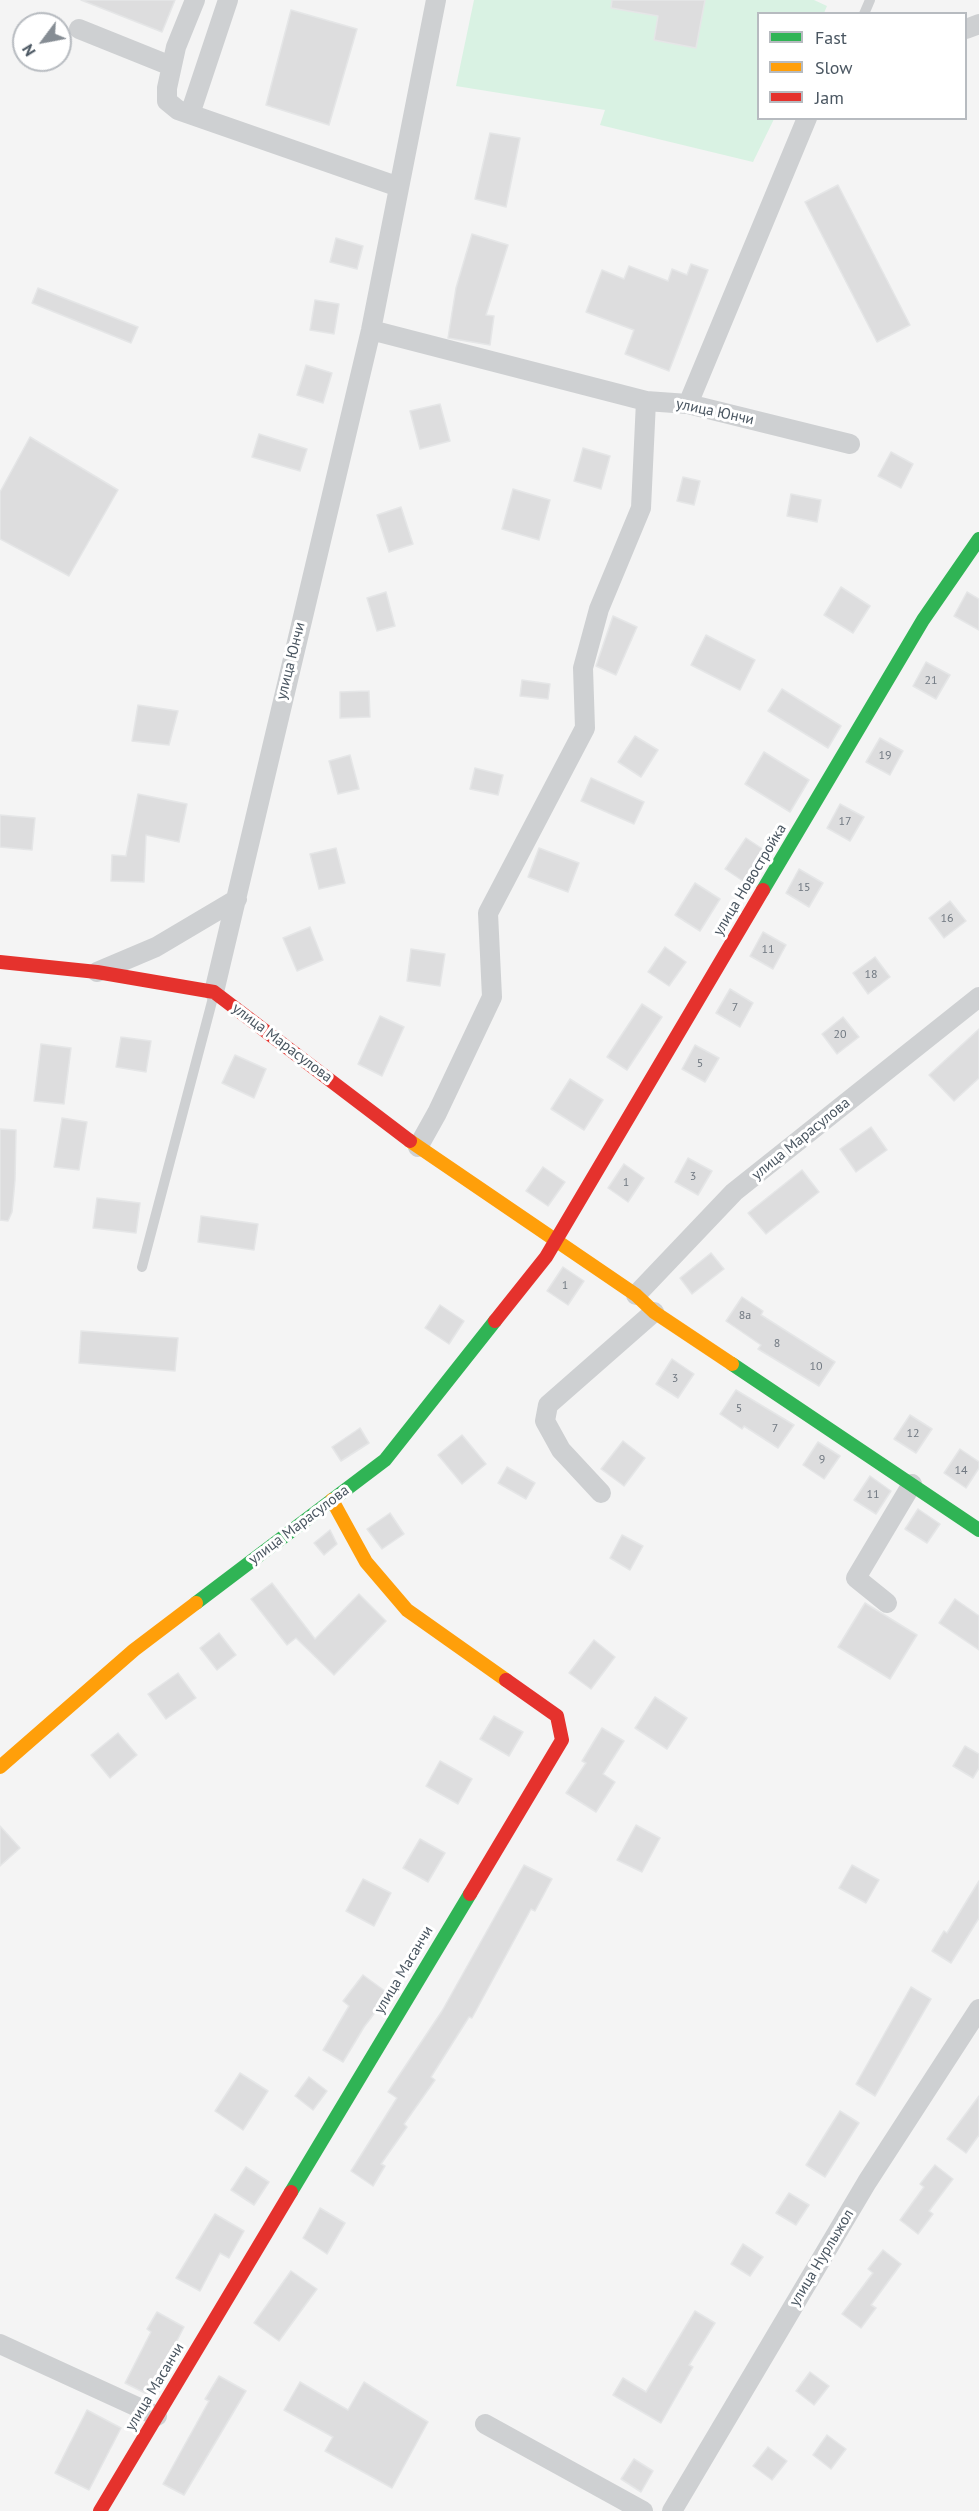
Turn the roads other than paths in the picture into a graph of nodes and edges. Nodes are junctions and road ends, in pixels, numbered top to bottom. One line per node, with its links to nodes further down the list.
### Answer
1 (195, 0): 5 (street)
2 (228, 0): 6 (street)
3 (436, 0): 8 (street, улица Юнчи)
4 (79, 29): 5 (street)
5 (171, 66): 6 (street)
6 (190, 114): 8 (street)
7 (806, 120): 11 (street)
8 (399, 187): 9 (street, улица Юнчи)
9 (371, 330): 10 (street, улица Юнчи); 14 (street, улица Юнчи)
10 (646, 400): 11 (street, улица Юнчи); 19 (street)
11 (688, 404): 12 (street, улица Юнчи)
12 (850, 444)
13 (979, 539): 20 (street, улица Новостройка)
14 (237, 900): 16 (street); 17 (street, улица Юнчи)
15 (0, 962): 16 (street, улица Марасулова)
16 (97, 972): 17 (street, улица Марасулова)
17 (214, 992): 19 (street, улица Марасулова); 21 (lane)
18 (979, 997): 22 (street, улица Марасулова)
19 (418, 1147): 20 (street, улица Марасулова)
20 (555, 1241): 22 (street, улица Марасулова); 26 (street, улица Марасулова)
21 (142, 1267)
22 (636, 1295): 23 (street, улица Марасулова)
23 (654, 1312): 24 (street, улица Марасулова); 25 (street)
24 (912, 1484): 27 (street, улица Марасулова); 28 (street)
25 (601, 1493)
26 (332, 1500): 29 (street, улица Марасулова); 32 (street, улица Масанчи)
27 (979, 1530)
28 (887, 1603)
29 (0, 1767)
30 (979, 2009): 36 (street, улица Нурлыжол)
31 (0, 2344): 32 (street)
32 (157, 2416): 34 (street, улица Масанчи)
33 (485, 2424): 35 (street)
34 (100, 2511)
35 (643, 2511)
36 (672, 2511)

